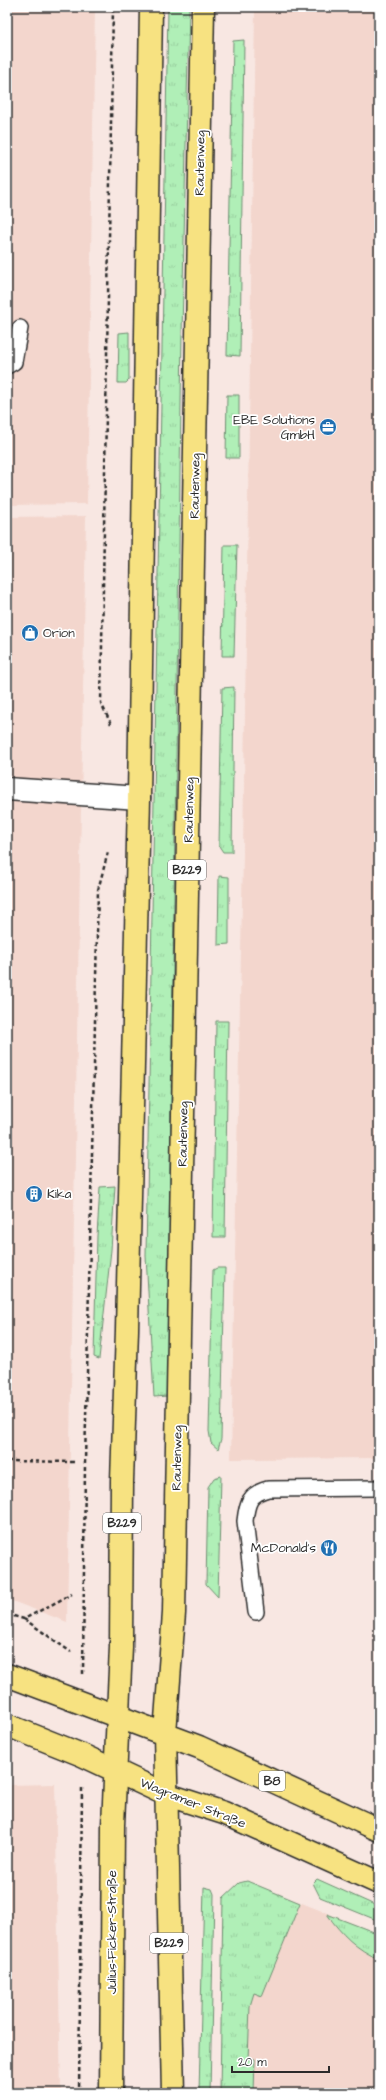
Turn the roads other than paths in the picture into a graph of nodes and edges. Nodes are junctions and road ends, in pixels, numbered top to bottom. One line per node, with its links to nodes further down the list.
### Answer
1 (151, 7): 6 (main road, B229)
2 (203, 7): 12 (main road, Rautenweg / B229)
3 (20, 328): 4 (lane)
4 (7, 366)
5 (7, 789): 6 (street)
6 (138, 798): 10 (main road, B229)
7 (379, 1488): 8 (lane)
8 (256, 1612)
9 (7, 1675): 10 (main road, B8)
10 (119, 1715): 12 (main road, B8); 13 (main road, B229)
11 (7, 1725): 13 (main road, Wagramer Straße)
12 (165, 1733): 14 (main road, B229); 15 (main road, B8)
13 (116, 1771): 14 (main road, Wagramer Straße); 17 (main road, Julius-Ficker-Straße / B229)
14 (165, 1794): 16 (main road, Wagramer Straße); 18 (main road, B229)
15 (379, 1830)
16 (379, 1883)
17 (111, 2093)
18 (173, 2093)

